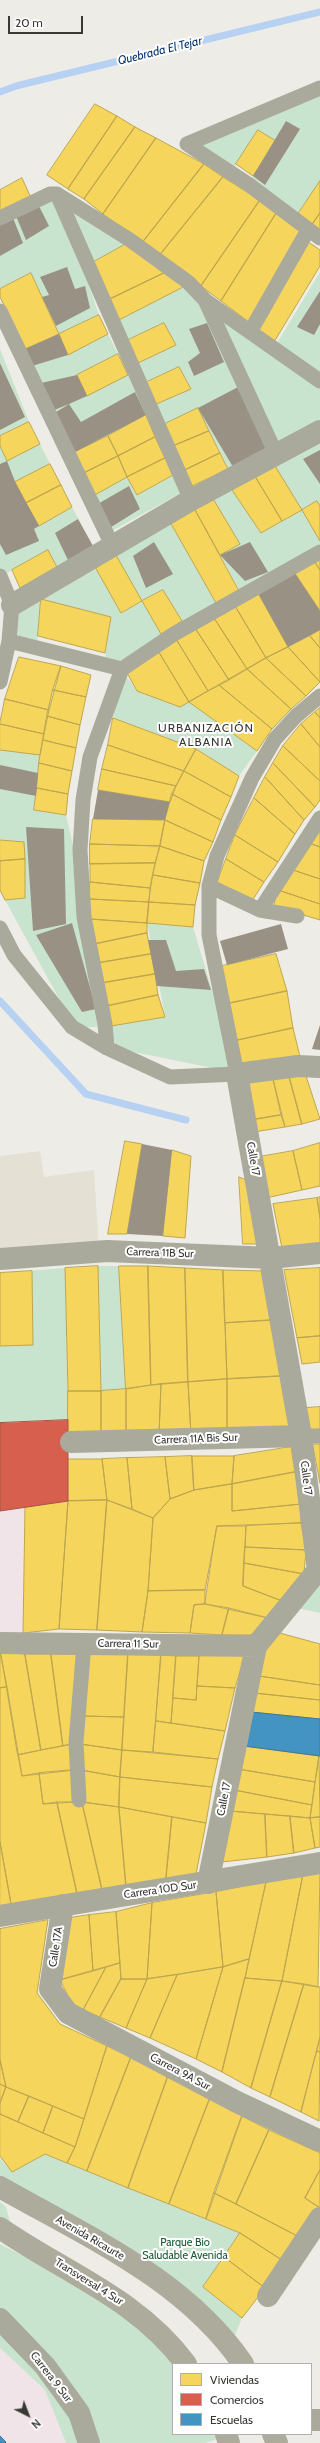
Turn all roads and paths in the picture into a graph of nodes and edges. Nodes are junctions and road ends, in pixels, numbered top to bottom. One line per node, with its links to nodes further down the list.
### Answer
1 (320, 88): 4 (lane)
2 (57, 194): 3 (lane); 5 (lane); 11 (lane)
3 (0, 218)
4 (314, 234): 7 (lane)
5 (206, 301): 7 (lane); 10 (lane)
6 (0, 311): 12 (lane)
7 (250, 332): 8 (lane)
8 (320, 381)
9 (320, 431): 10 (street)
10 (276, 454): 11 (street)
11 (191, 500): 12 (street)
12 (113, 547): 15 (street)
13 (320, 552): 17 (lane)
14 (0, 576): 15 (lane)
15 (12, 605): 16 (lane)
16 (9, 641): 17 (lane); 18 (lane)
17 (122, 670): 25 (lane)
18 (0, 682)
19 (320, 696): 21 (lane)
20 (320, 818): 22 (lane)
21 (209, 886): 22 (lane); 27 (lane)
22 (260, 910): 23 (lane)
23 (298, 916)
24 (0, 928): 25 (lane)
25 (107, 1048): 27 (lane)
26 (320, 1067): 27 (street)
27 (237, 1074): 29 (street, Calle 17)
28 (320, 1253): 29 (street, Carrera 11B Sur)
29 (271, 1258): 30 (street, Carrera 11B Sur); 31 (street, Calle 17)
30 (0, 1259)
31 (310, 1436): 32 (street, Carrera 11A Bis Sur); 33 (street, Calle 17)
32 (71, 1442)
33 (319, 1570): 36 (street, Calle 17)
34 (0, 1643): 35 (street, Carrera 11 Sur)
35 (84, 1644): 36 (street, Carrera 11 Sur); 37 (lane)
36 (256, 1646): 39 (street, Calle 17)
37 (79, 1800)
38 (320, 1863): 39 (street, Carrera 10D Sur)
39 (208, 1883): 40 (street, Carrera 10D Sur)
40 (63, 1905): 41 (street, Carrera 10D Sur); 42 (street, Calle 17A)
41 (0, 1916)
42 (50, 1989): 43 (street, Carrera 9A Sur)
43 (320, 2141)
44 (0, 2186): 50 (main road, Avenida Ricaurte)
45 (320, 2218): 47 (street)
46 (0, 2228): 49 (main road, Transversal 4 Sur)
47 (268, 2296)
48 (0, 2319): 51 (street, Carrera 9 Sur)
49 (185, 2363)
50 (241, 2363)
51 (89, 2443)

